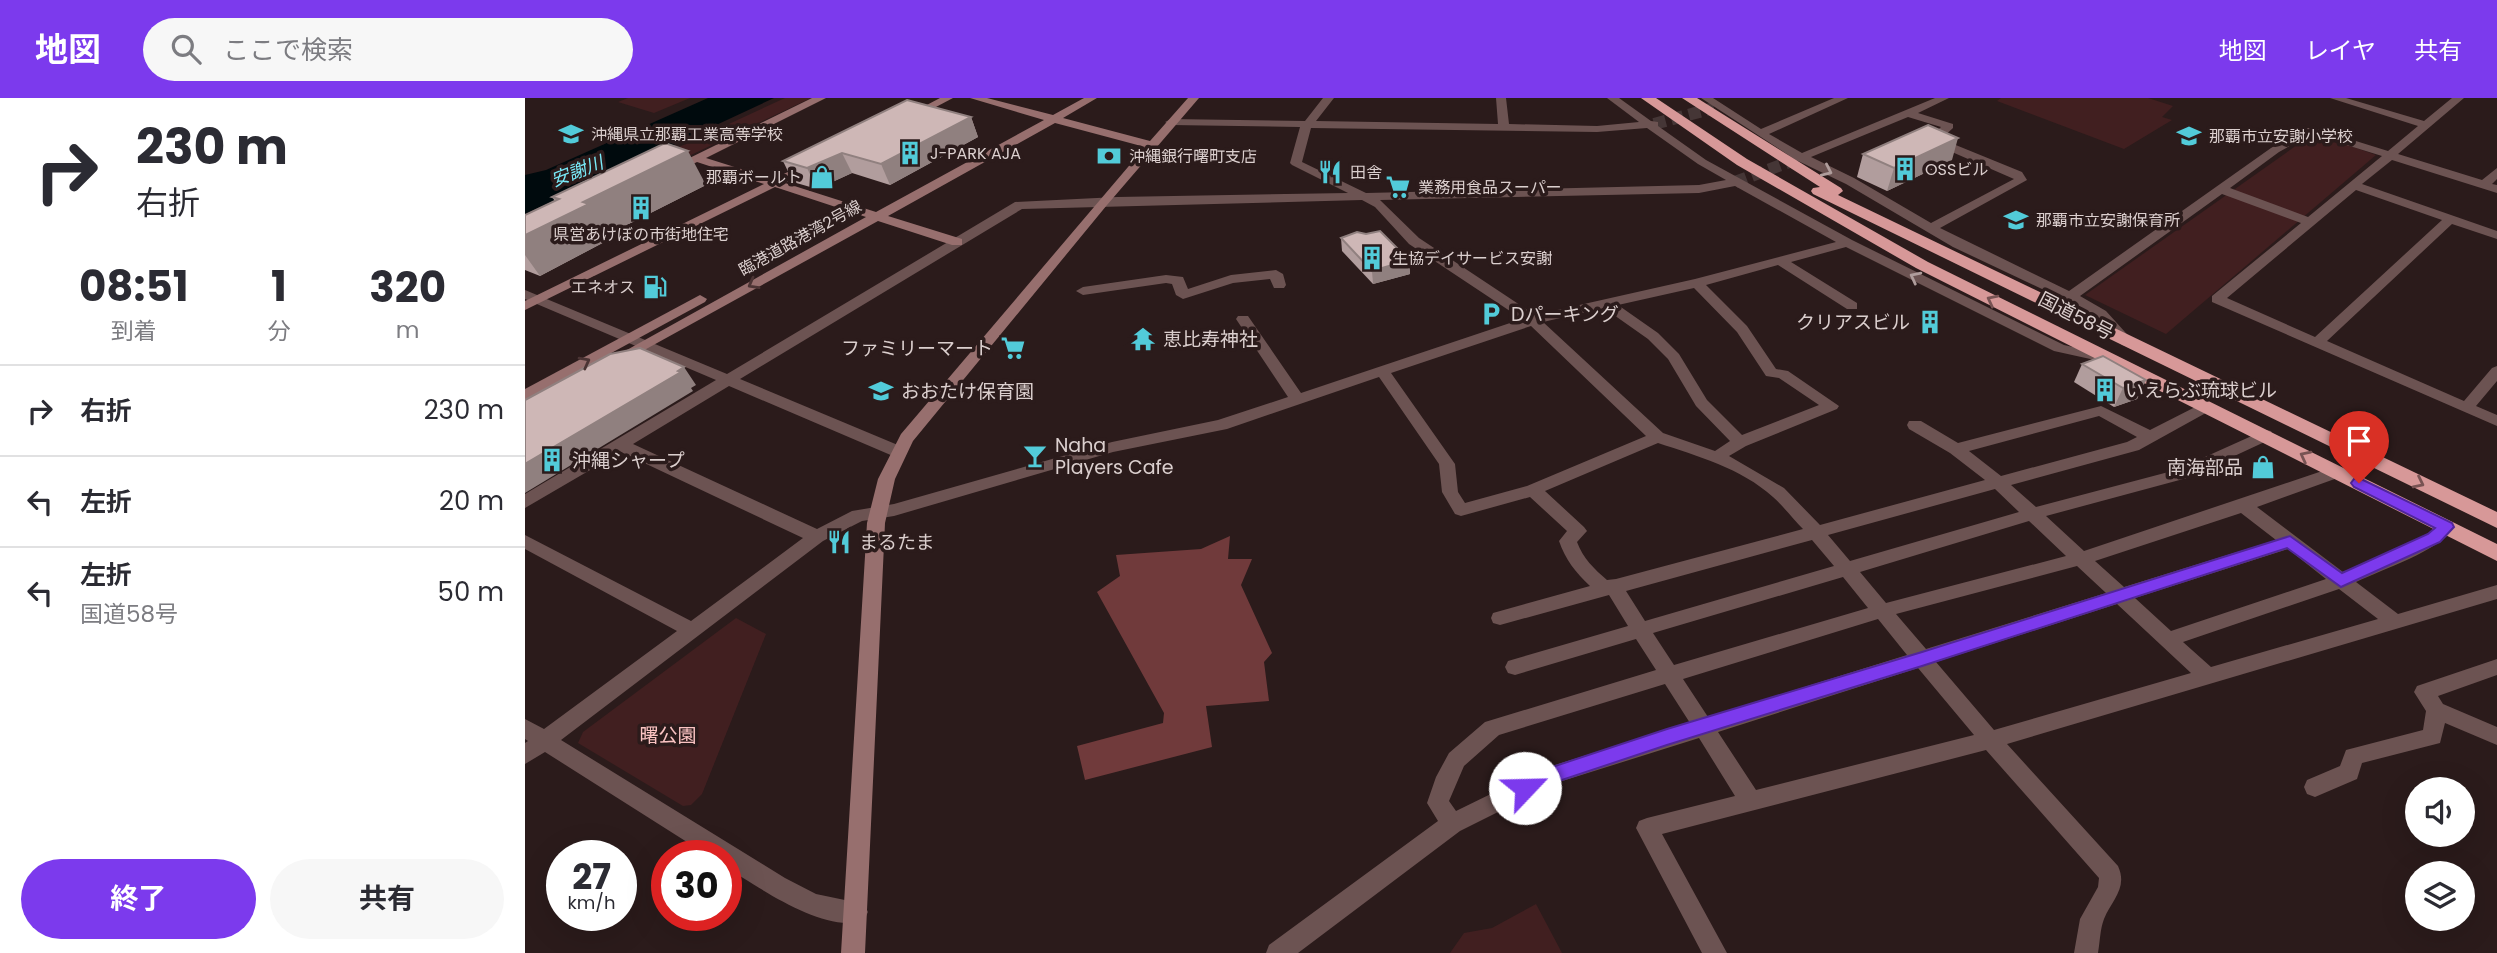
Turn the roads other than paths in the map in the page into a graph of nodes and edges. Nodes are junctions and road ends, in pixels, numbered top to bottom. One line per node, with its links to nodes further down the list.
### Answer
1 (821, 98): 31 (street)
2 (948, 98): 24 (street)
3 (975, 98): 20 (street)
4 (1072, 98): 20 (street, 臨港道路港湾2号線)
5 (1092, 98): 21 (street, 臨港道路港湾2号線)
6 (1194, 98): 22 (street)
7 (1329, 98): 23 (street)
8 (1501, 98): 27 (street)
9 (1612, 98): 25 (street)
10 (1627, 98): 53 (highway)
11 (1647, 98): 53 (highway, 国道58号)
12 (1667, 98): 49 (highway, 国道58号)
13 (1688, 98): 49 (highway)
14 (1841, 98): 28 (street)
15 (2336, 98): 26 (street)
16 (2459, 98): 26 (street)
17 (1935, 99): 19 (street)
18 (1713, 104): 28 (street)
19 (1910, 114): 33 (street); 49 (street)
20 (1039, 116): 21 (street); 44 (street, 臨港道路港湾2号線)
21 (1054, 120): 29 (street); 45 (street, 臨港道路港湾2号線)
22 (1171, 122): 23 (street); 29 (street)
23 (1309, 123): 27 (street); 42 (street)
24 (896, 124)
25 (1651, 125): 27 (street); 36 (street)
26 (2425, 125): 30 (street)
27 (1504, 128)
28 (1760, 134): 33 (street)
29 (1152, 145): 43 (street)
30 (2390, 155): 38 (street); 39 (street); 40 (street)
31 (695, 158): 35 (street); 37 (street)
32 (825, 158): 37 (street)
33 (1800, 158): 49 (street, one-way to 49)
34 (2497, 172): 38 (street)
35 (659, 175)
36 (1735, 182): 42 (street); 51 (street)
37 (773, 184): 44 (street); 58 (street)
38 (2484, 184): 41 (street)
39 (2353, 185): 46 (street); 47 (street)
40 (2221, 189): 47 (street); 57 (street)
41 (2497, 189)
42 (1367, 197): 43 (street); 62 (street)
43 (1103, 202): 50 (street); 83 (street)
44 (860, 212): 45 (street); 63 (street, 臨港道路港湾2号線)
45 (876, 217): 50 (street); 63 (street, 臨港道路港湾2号線, one-way to 63)
46 (2450, 219): 48 (street); 65 (street)
47 (2309, 222): 65 (street)
48 (2497, 235)
49 (1930, 237): 57 (street); 64 (highway, 国道58号)
50 (957, 242): 69 (street)
51 (1847, 243): 52 (street); 66 (street, one-way to 51)
52 (1780, 261): 54 (street); 60 (street)
53 (1922, 265): 66 (highway, 国道58号, one-way to 53)
54 (1697, 283): 59 (street); 80 (street)
55 (1279, 285): 56 (street)
56 (1083, 292)
57 (2070, 297): 64 (street)
58 (529, 300): 63 (street)
59 (1606, 303): 62 (street); 80 (street)
60 (1853, 306)
61 (1243, 319): 71 (street)
62 (1533, 320): 67 (street); 78 (street)
63 (636, 341): 69 (street); 70 (street, 臨港道路港湾2号線, one-way to 63); 74 (street, 臨港道路港湾2号線)
64 (2127, 342): 92 (highway, 国道58号, one-way to 92)
65 (2318, 342): 73 (street)
66 (2113, 360): 72 (highway, 国道58号)
67 (1382, 370): 71 (street); 87 (street)
68 (2497, 371): 73 (street)
69 (728, 381): 81 (street); 83 (street)
70 (525, 394)
71 (1297, 399): 90 (street)
72 (2207, 406): 77 (highway, 国道58号); 79 (street)
73 (2467, 407): 75 (street)
74 (525, 410)
75 (2497, 421)
76 (1915, 425): 82 (street)
77 (2265, 435): 85 (highway, 国道58号, one-way to 77); 91 (street)
78 (1657, 437): 84 (street); 87 (street)
79 (2150, 437): 82 (street); 86 (street)
80 (1739, 442): 84 (street)
81 (621, 445): 88 (street); 95 (street)
82 (1956, 449): 86 (street)
83 (899, 452): 90 (street)
84 (1717, 457): 94 (street)
85 (2337, 472): 89 (street); 93 (highway, 国道58号)
86 (1998, 482): 91 (street); 94 (street)
87 (1533, 490): 102 (street)
88 (525, 502)
89 (2243, 506): 97 (street); 99 (street)
90 (877, 513): 95 (street); 126 (street)
91 (2032, 514): 99 (street); 100 (street)
92 (2497, 521)
93 (2446, 527): 98 (highway, 国道58号); 101 (street)
94 (1814, 530): 100 (street); 102 (street)
95 (817, 537): 109 (street)
96 (525, 541): 109 (street)
97 (2290, 542): 101 (street); 104 (street)
98 (2497, 553)
99 (2080, 559): 104 (street); 105 (street)
100 (1846, 569): 105 (street); 108 (street)
101 (2341, 581): 107 (street); 110 (street)
102 (1608, 587): 106 (street); 108 (street)
103 (2497, 592): 107 (street)
104 (2119, 594): 110 (street); 111 (street)
105 (1881, 611): 111 (street); 114 (street)
106 (1500, 618)
107 (2394, 621): 115 (street)
108 (1642, 629): 112 (street); 114 (street)
109 (692, 630): 121 (street)
110 (2168, 639): 115 (street)
111 (1922, 659): 117 (street); 120 (street)
112 (1515, 667)
113 (2497, 667): 116 (street)
114 (1671, 674): 117 (street); 125 (street)
115 (2206, 675): 120 (street)
116 (2436, 710): 119 (street); 123 (street)
117 (1703, 726): 124 (street); 125 (street)
118 (525, 728): 121 (street)
119 (2497, 736)
120 (1990, 740): 124 (street); 130 (street)
121 (545, 741): 122 (street); 126 (street)
122 (525, 755)
123 (2315, 787)
124 (1751, 801): 129 (street)
125 (1452, 824): 128 (street)
126 (856, 912): 127 (street)
127 (853, 953)
128 (1278, 953)
129 (1715, 953)
130 (2086, 953)

